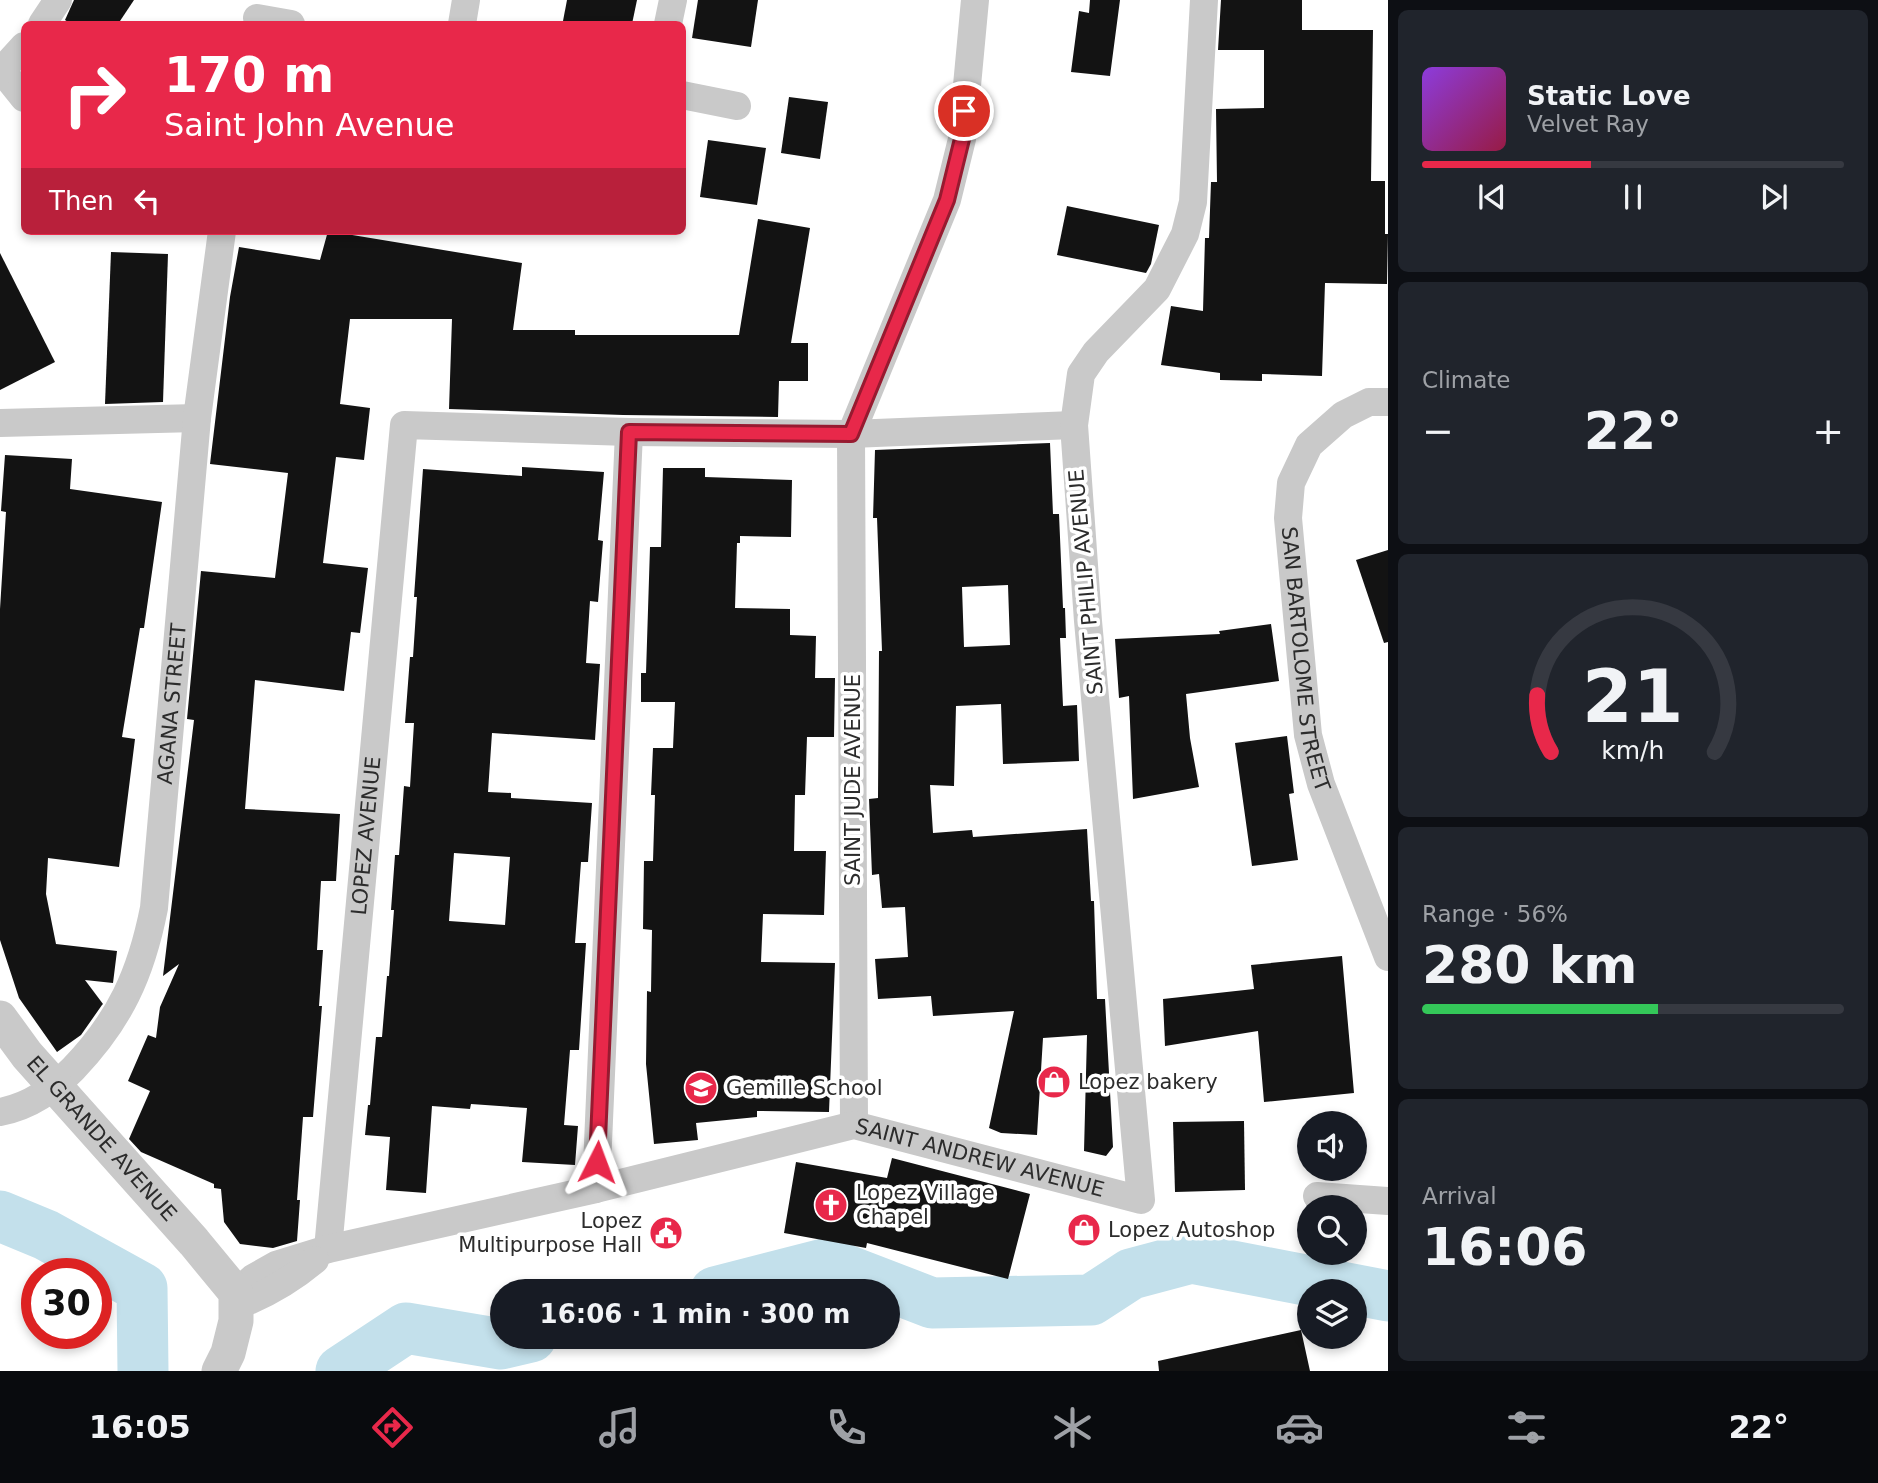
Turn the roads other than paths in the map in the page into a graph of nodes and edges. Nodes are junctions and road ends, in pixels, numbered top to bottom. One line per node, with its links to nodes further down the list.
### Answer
1 (58, 0): 7 (street)
2 (466, 0): 9 (street)
3 (673, 0): 10 (street)
4 (975, 0): 22 (street)
5 (1204, 0): 20 (street, SAINT PHILIP AVENUE)
6 (258, 14): 8 (street)
7 (44, 21)
8 (281, 21)
9 (462, 21)
10 (669, 21)
11 (21, 49): 12 (street)
12 (1, 69): 13 (street)
13 (21, 93)
14 (686, 96): 15 (street)
15 (737, 106)
16 (221, 235): 18 (street, AGANA STREET)
17 (1388, 402): 23 (street, SAN BARTOLOME STREET)
18 (197, 418): 19 (street); 25 (street, AGANA STREET)
19 (0, 422)
20 (1074, 425): 22 (street); 29 (street, SAINT PHILIP AVENUE)
21 (629, 432): 22 (street); 28 (street); 32 (street, LOPEZ AVENUE)
22 (851, 434): 27 (street, SAINT JUDE AVENUE)
23 (1388, 957)
24 (0, 1018): 25 (street, EL GRANDE AVENUE)
25 (55, 1086): 26 (street, AGANA STREET); 33 (street, EL GRANDE AVENUE)
26 (0, 1112)
27 (854, 1125): 28 (street, SAINT ANDREW AVENUE); 29 (street, SAINT ANDREW AVENUE)
28 (596, 1189): 32 (street, SAINT ANDREW AVENUE)
29 (1142, 1200)
30 (1367, 1200): 31 (street)
31 (1388, 1201)
32 (328, 1249): 33 (street, SAINT ANDREW AVENUE)
33 (236, 1299): 34 (street)
34 (219, 1371)

